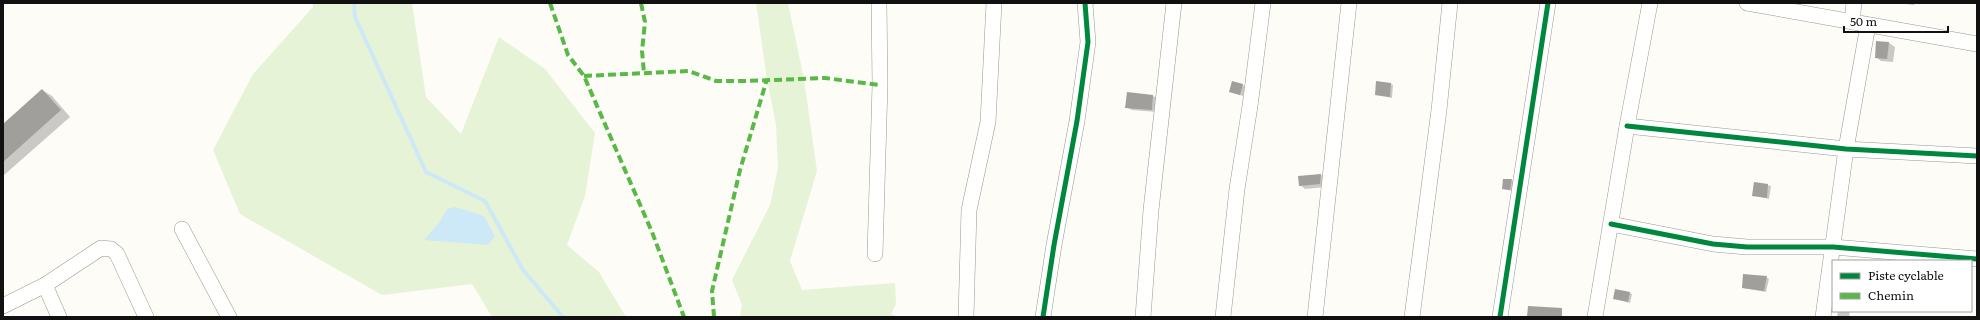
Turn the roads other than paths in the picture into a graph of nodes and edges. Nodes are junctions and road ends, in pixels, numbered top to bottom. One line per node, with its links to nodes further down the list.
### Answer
1 (879, 3): 21 (street)
2 (994, 3): 28 (street)
3 (1085, 3): 29 (street)
4 (1174, 3): 30 (street)
5 (1263, 3): 31 (street)
6 (1349, 3): 32 (street)
7 (1450, 3): 33 (street)
8 (1548, 3): 34 (street)
9 (1650, 3): 15 (street)
10 (1747, 3): 12 (street)
11 (1854, 3): 12 (street)
12 (1852, 22): 13 (street)
13 (1868, 25): 14 (street); 16 (street)
14 (1977, 44)
15 (1627, 126): 16 (street); 18 (street)
16 (1846, 149): 17 (street); 20 (street)
17 (1977, 156)
18 (1611, 224): 20 (street); 35 (street)
19 (182, 229): 27 (street)
20 (1833, 247): 22 (street); 36 (street)
21 (875, 254)
22 (1977, 258)
23 (45, 285): 24 (street); 25 (street); 26 (street)
24 (3, 306)
25 (59, 317)
26 (146, 317)
27 (229, 317)
28 (966, 317)
29 (1043, 317)
30 (1143, 317)
31 (1223, 317)
32 (1315, 317)
33 (1412, 317)
34 (1500, 317)
35 (1595, 317)
36 (1823, 317)

